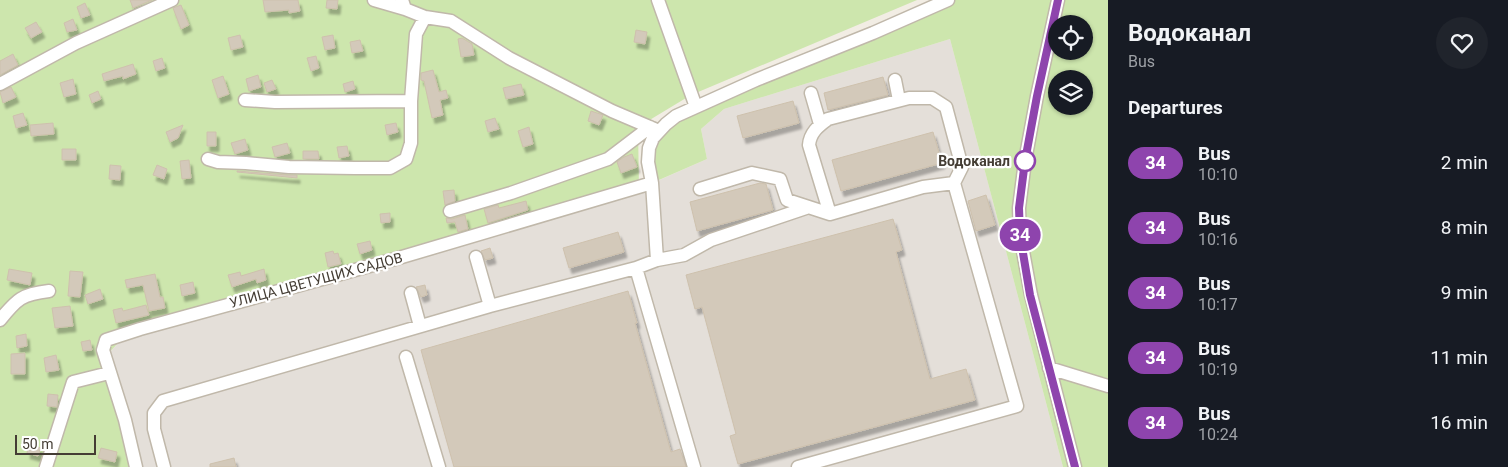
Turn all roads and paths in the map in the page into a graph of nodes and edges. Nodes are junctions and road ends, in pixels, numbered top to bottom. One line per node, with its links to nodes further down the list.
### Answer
1 (172, 0): 9 (street)
2 (374, 0): 6 (street)
3 (658, 0): 14 (street)
4 (948, 0): 14 (street)
5 (1058, 0): 33 (street)
6 (404, 5): 7 (street)
7 (425, 17): 13 (street); 16 (street)
8 (895, 80): 12 (street)
9 (0, 84)
10 (811, 93): 15 (street)
11 (245, 100): 13 (street)
12 (899, 100): 15 (street); 19 (street)
13 (411, 101): 17 (street)
14 (696, 107): 16 (street)
15 (820, 124): 23 (street)
16 (655, 129): 18 (street); 22 (street)
17 (208, 160)
18 (652, 183): 25 (street); 34 (street, УЛИЦА ЦВЕТУЩИХ САДОВ)
19 (954, 183): 23 (street); 36 (street)
20 (700, 189): 21 (street)
21 (809, 207): 23 (street); 25 (street)
22 (450, 211)
23 (830, 214)
24 (476, 257): 29 (street)
25 (657, 260): 26 (street)
26 (636, 268): 29 (street); 41 (street)
27 (49, 291): 30 (street)
28 (411, 293): 31 (street)
29 (490, 306): 31 (street)
30 (0, 320)
31 (420, 326): 39 (street)
32 (406, 357): 40 (street)
33 (1049, 368): 35 (street); 43 (street)
34 (109, 373): 37 (street); 38 (street, УЛИЦА ЦВЕТУЩИХ САДОВ)
35 (1108, 386)
36 (837, 462): 42 (street)
37 (46, 467)
38 (136, 467)
39 (164, 467)
40 (439, 467)
41 (694, 467)
42 (798, 467)
43 (1075, 467)

